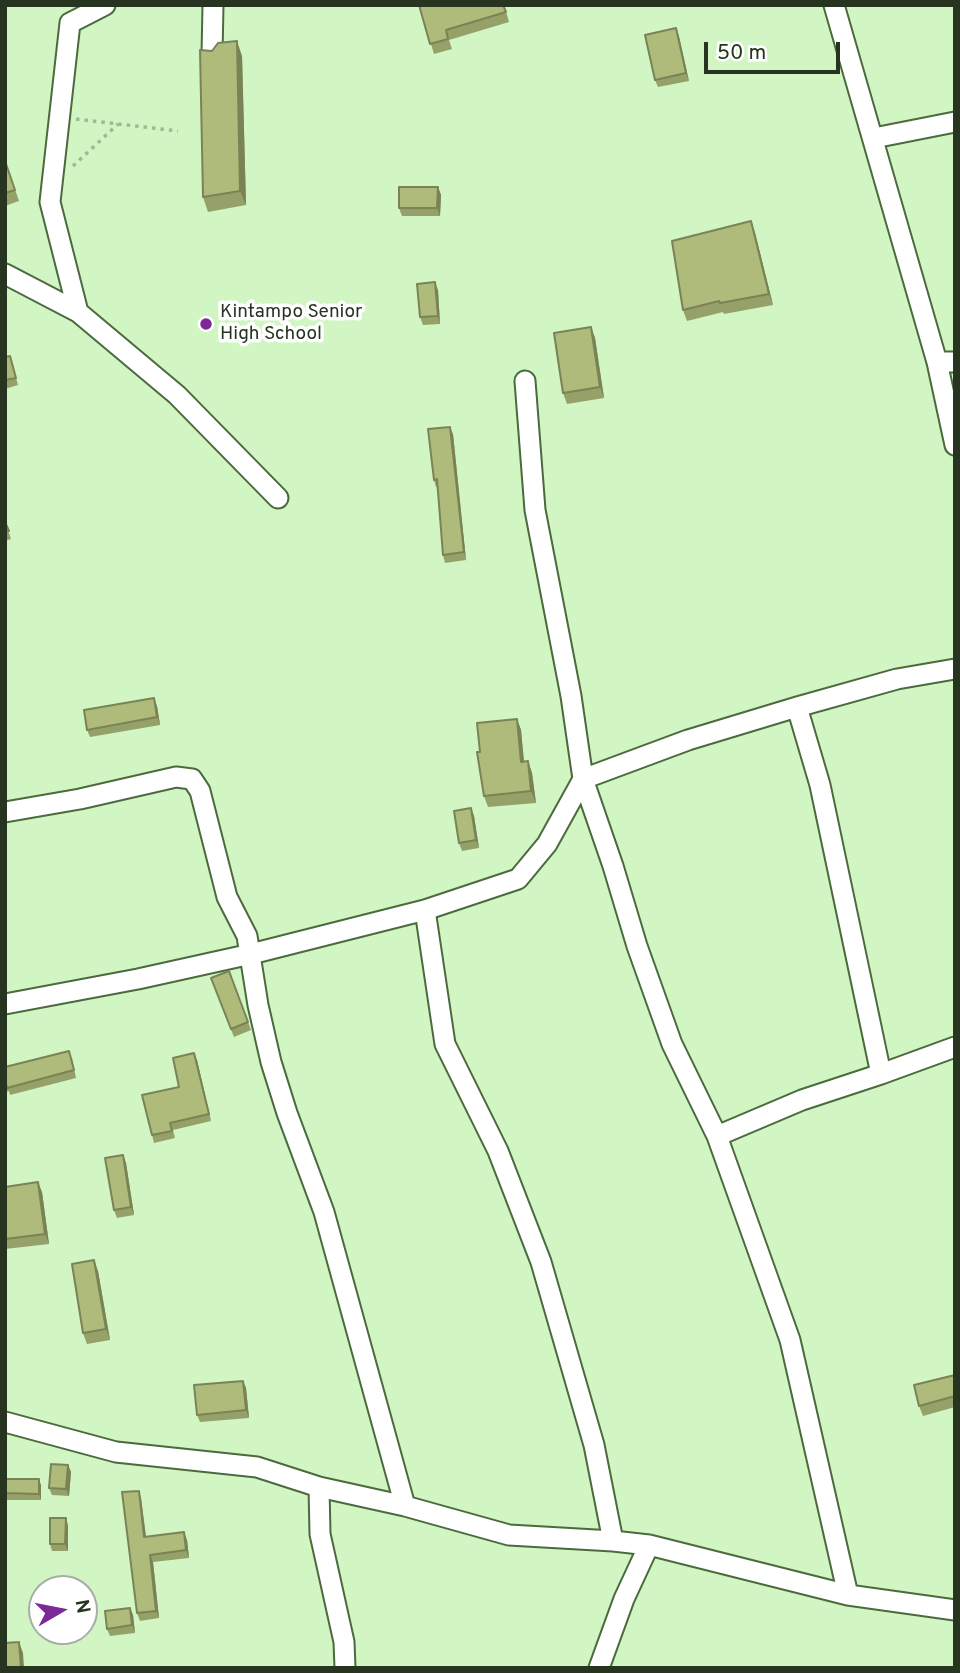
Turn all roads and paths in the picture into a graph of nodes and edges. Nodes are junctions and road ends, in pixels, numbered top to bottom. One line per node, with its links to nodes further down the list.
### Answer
1 (105, 5): 5 (street)
2 (213, 5): 4 (street)
3 (834, 5): 9 (street)
4 (212, 55)
5 (60, 117): 7 (path); 10 (street)
6 (955, 122): 9 (street)
7 (118, 124): 8 (path); 10 (path)
8 (178, 131)
9 (874, 138): 13 (street)
10 (52, 185): 12 (street)
11 (5, 274): 12 (street)
12 (78, 312): 16 (street)
13 (946, 362): 15 (street)
14 (525, 381): 19 (street)
15 (955, 445)
16 (278, 498)
17 (955, 669): 18 (street)
18 (797, 707): 19 (street); 25 (street)
19 (583, 779): 21 (street); 26 (street)
20 (5, 812): 22 (street)
21 (425, 910): 22 (street); 30 (street)
22 (251, 954): 23 (street); 29 (street)
23 (5, 1004)
24 (955, 1047): 25 (street)
25 (881, 1073): 26 (street)
26 (717, 1136): 32 (street)
27 (5, 1422): 28 (street)
28 (319, 1487): 29 (street); 34 (street)
29 (405, 1506): 30 (street)
30 (613, 1541): 31 (street)
31 (649, 1545): 32 (street); 35 (street)
32 (848, 1595): 33 (street)
33 (955, 1610)
34 (345, 1668)
35 (599, 1668)

